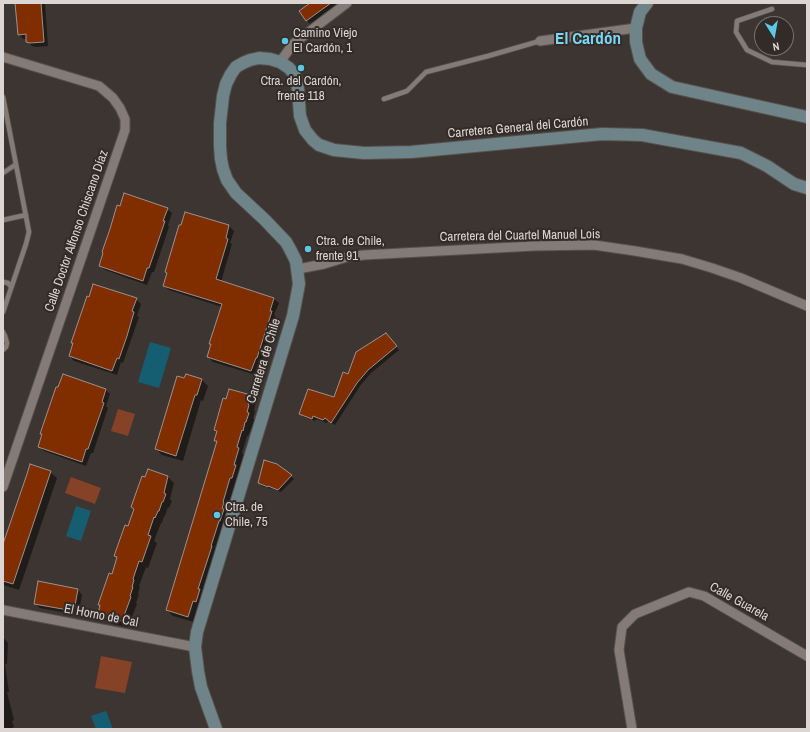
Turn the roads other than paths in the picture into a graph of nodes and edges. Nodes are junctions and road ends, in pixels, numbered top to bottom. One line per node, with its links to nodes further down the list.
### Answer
1 (347, 3): 7 (street)
2 (647, 3): 4 (street)
3 (772, 9): 8 (lane)
4 (636, 28): 5 (street); 11 (street)
5 (540, 41): 10 (lane)
6 (3, 57): 25 (street, Calle Doctor Alfonso Chiscano Díaz)
7 (280, 62): 15 (street, Carretera General del Cardón); 18 (street, Carretera de Chile)
8 (807, 64)
9 (3, 97): 12 (lane)
10 (384, 100)
11 (807, 117)
12 (5, 122): 13 (lane)
13 (15, 164): 14 (lane); 16 (lane)
14 (3, 173)
15 (807, 188)
16 (26, 215): 17 (lane); 20 (lane)
17 (3, 220)
18 (298, 269): 21 (street, Carretera del Cuartel Manuel Lois); 27 (street, Carretera de Chile)
19 (3, 282): 20 (lane)
20 (11, 287): 22 (lane)
21 (807, 306)
22 (3, 312)
23 (3, 332): 24 (lane)
24 (3, 350)
25 (3, 487)
26 (3, 610): 27 (street, El Horno de Cal)
27 (195, 647): 29 (street, Carretera de Chile)
28 (807, 656): 30 (street, Calle Guarela)
29 (216, 729)
30 (632, 729)

